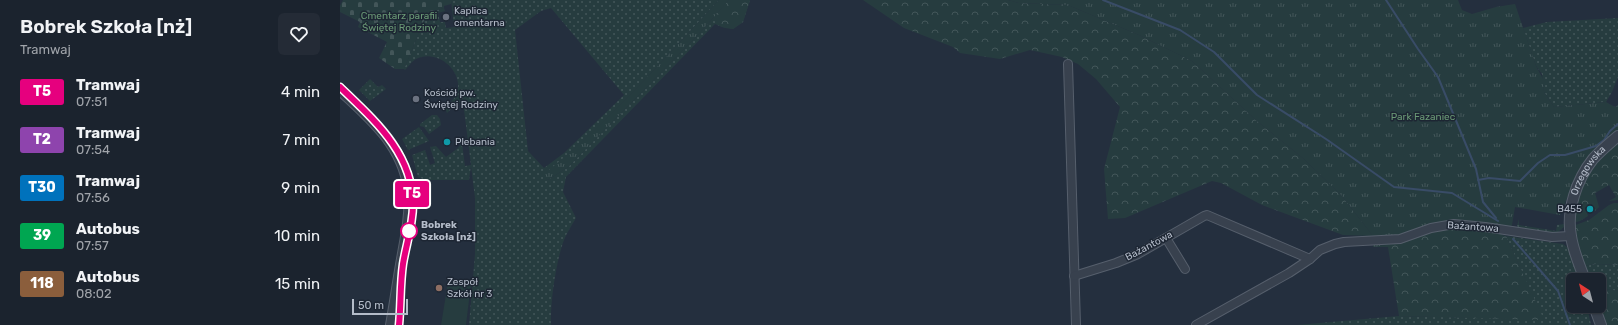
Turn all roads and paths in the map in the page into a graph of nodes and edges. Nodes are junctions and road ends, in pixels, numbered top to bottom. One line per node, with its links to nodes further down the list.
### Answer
1 (1068, 64): 9 (street)
2 (340, 90): 11 (street)
3 (1618, 136): 4 (street, Orzegowska)
4 (1570, 236): 6 (street, Bażantowa); 8 (street, Orzegowska)
5 (1166, 238): 6 (street, Bażantowa); 7 (street); 9 (street, Bażantowa)
6 (1310, 259): 13 (street, Bażantowa)
7 (1185, 269)
8 (1583, 273)
9 (1074, 276): 12 (street)
10 (1597, 313): 14 (street)
11 (391, 325)
12 (1076, 325)
13 (1196, 325)
14 (1601, 325)

